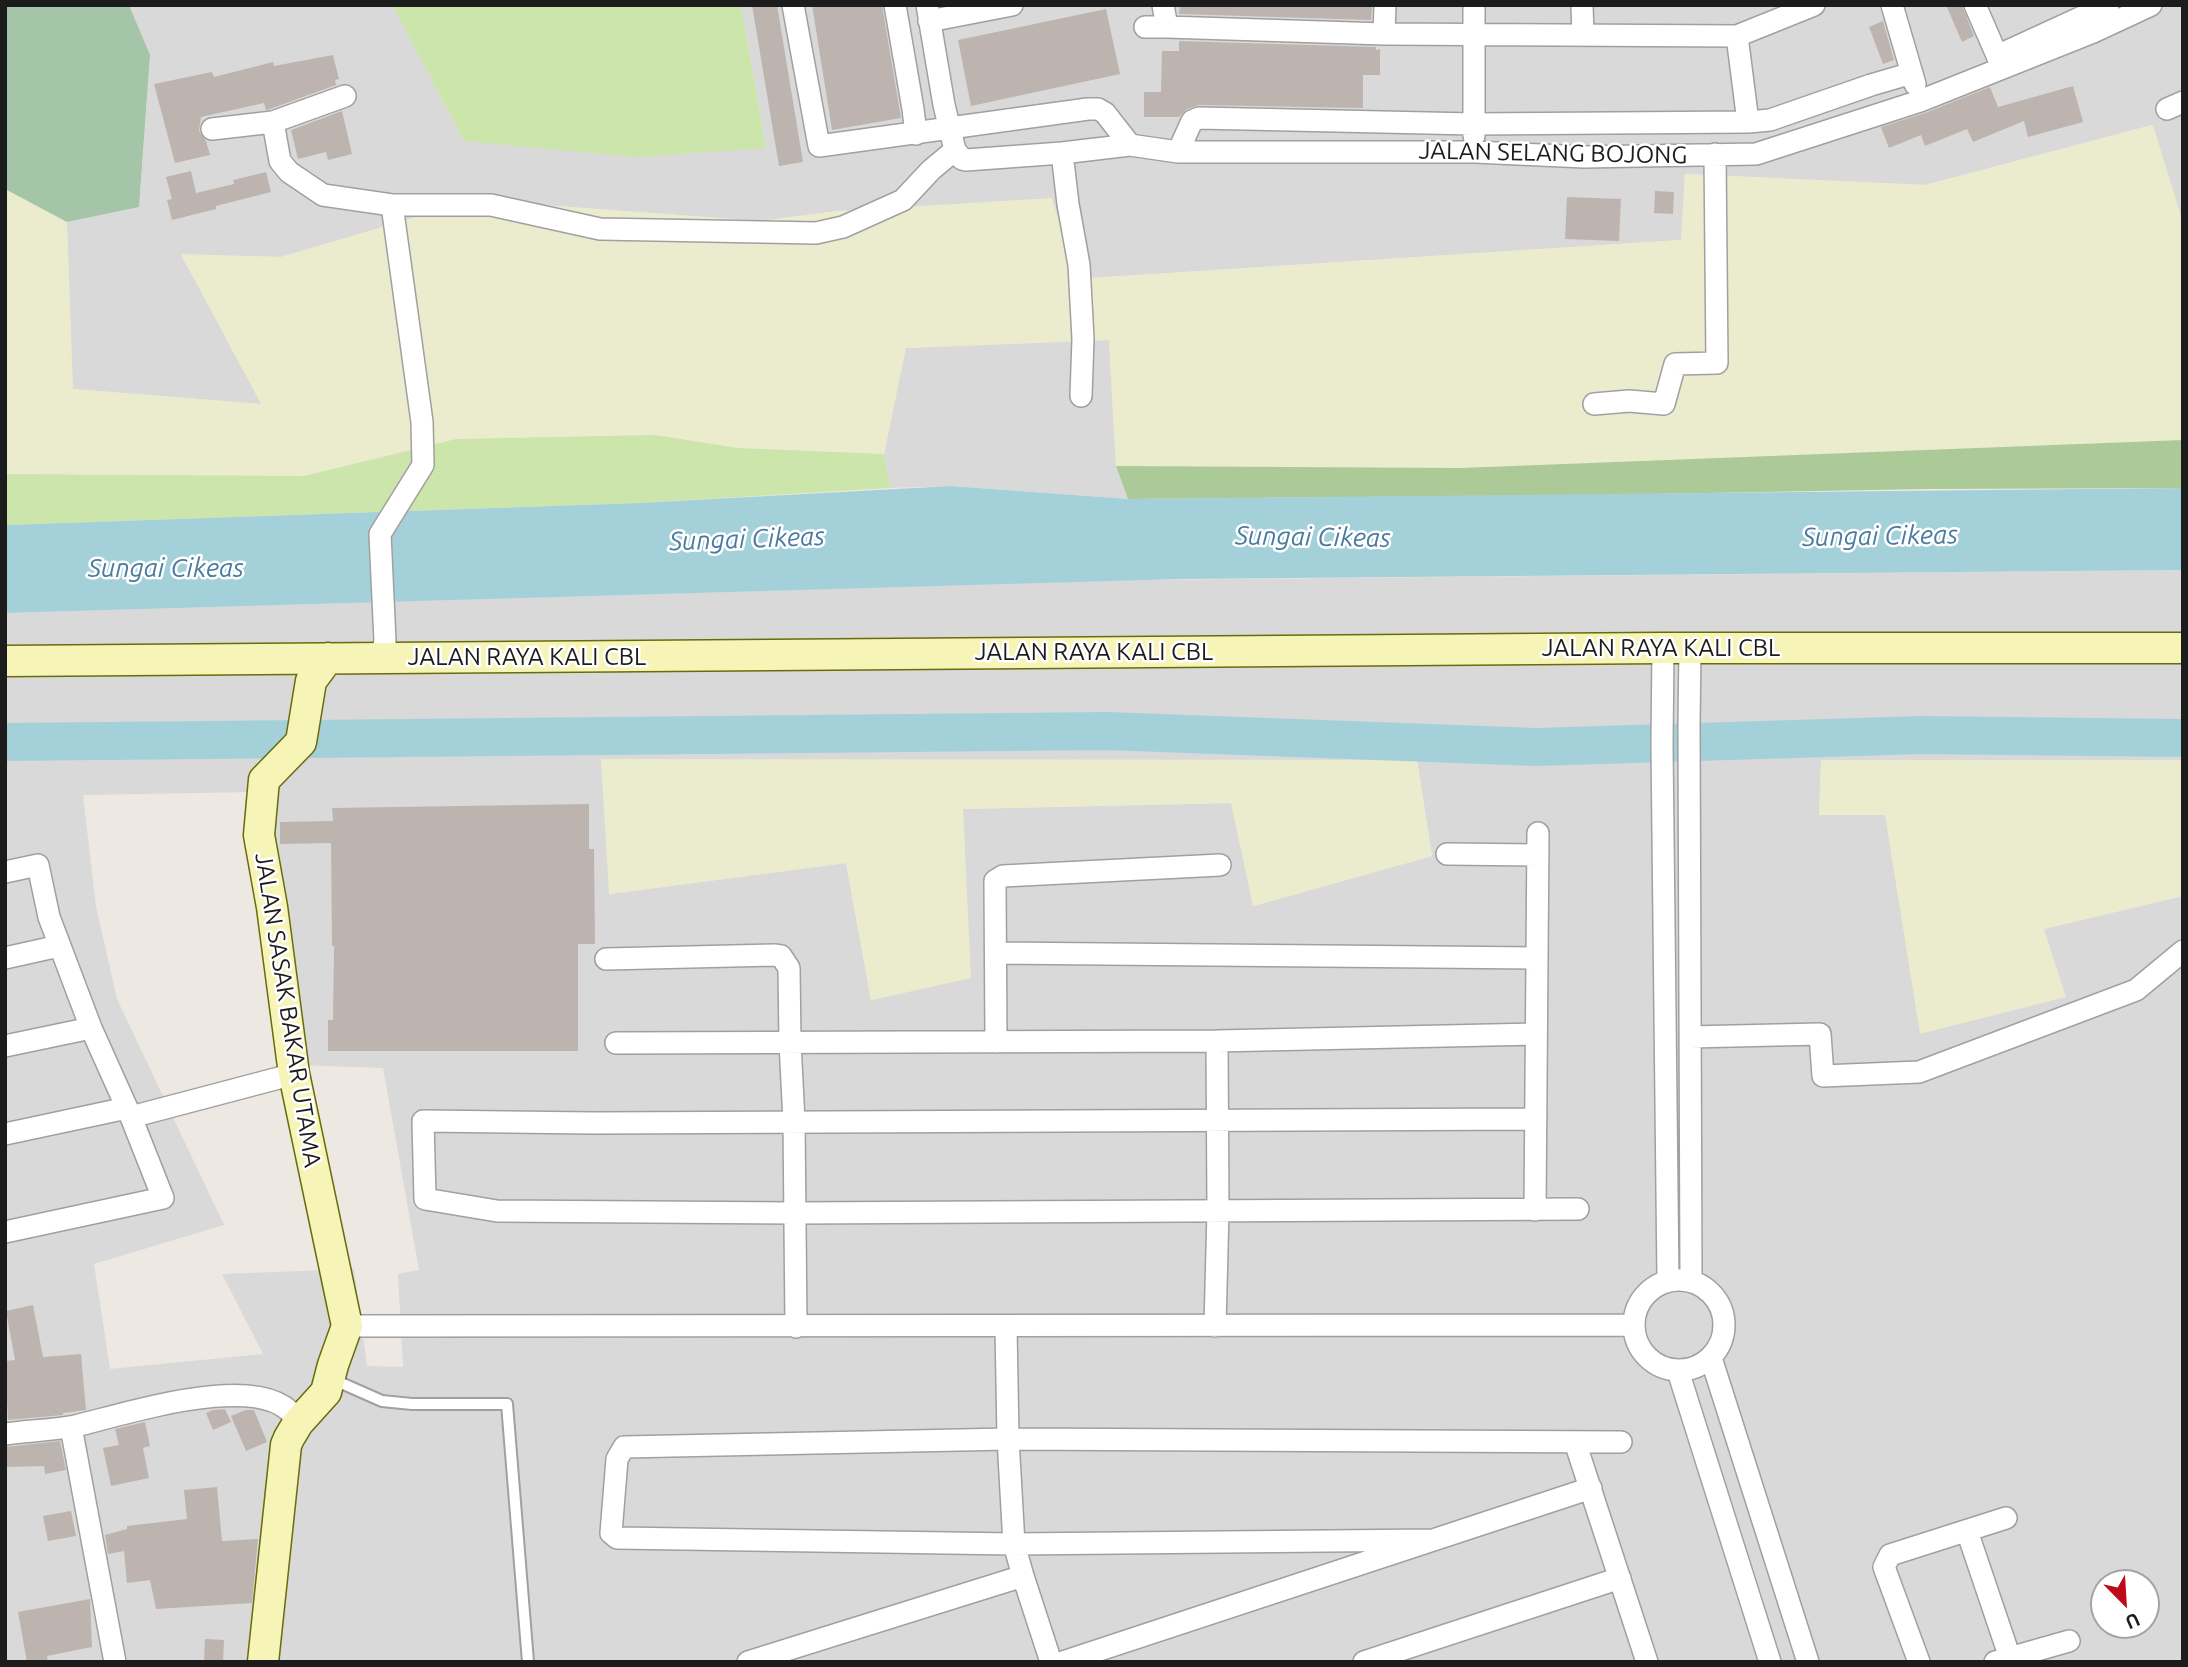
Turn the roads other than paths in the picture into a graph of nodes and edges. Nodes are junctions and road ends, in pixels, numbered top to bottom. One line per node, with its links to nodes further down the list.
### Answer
1 (793, 5): 29 (street)
2 (895, 5): 29 (street)
3 (1012, 5): 13 (street)
4 (1163, 5): 16 (street)
5 (1385, 5): 17 (street)
6 (1474, 5): 18 (street)
7 (1582, 5): 19 (street)
8 (1814, 5): 20 (street)
9 (1892, 5): 22 (street)
10 (1975, 5): 21 (street)
11 (2108, 5): 14 (street, JALAN SELANG BOJONG)
12 (2151, 5): 14 (street, JALAN SELANG BOJONG)
13 (928, 13): 29 (street)
14 (2086, 17): 21 (street, JALAN SELANG BOJONG)
15 (1144, 27): 16 (street)
16 (1167, 27): 17 (street)
17 (1384, 34): 18 (street)
18 (1474, 34): 19 (street); 27 (street)
19 (1583, 35): 20 (street)
20 (1737, 36): 26 (street)
21 (2000, 62): 24 (street, JALAN SELANG BOJONG)
22 (1912, 73): 24 (street); 26 (street)
23 (345, 96): 25 (street)
24 (1920, 101): 35 (street, JALAN SELANG BOJONG)
25 (273, 122): 28 (street); 36 (street)
26 (1748, 122): 27 (street)
27 (1473, 124): 32 (street); 33 (street)
28 (212, 129)
29 (933, 131): 30 (street); 31 (street)
30 (1130, 145): 32 (street, JALAN SELANG BOJONG); 34 (street, JALAN SELANG BOJONG)
31 (956, 150): 34 (street, JALAN SELANG BOJONG); 36 (street)
32 (1178, 152): 33 (street, JALAN SELANG BOJONG)
33 (1475, 152): 35 (street, JALAN SELANG BOJONG)
34 (1062, 153): 37 (street)
35 (1716, 154): 38 (street)
36 (391, 205): 41 (street)
37 (1081, 396)
38 (1594, 404)
39 (1677, 648): 40 (main road, JALAN RAYA KALI CBL); 41 (main road, JALAN RAYA KALI CBL); 45 (street); 46 (street)
40 (2183, 648)
41 (383, 649): 42 (main road, JALAN RAYA KALI CBL)
42 (328, 658): 43 (main road, JALAN RAYA KALI CBL); 65 (main road, JALAN SASAK BAKAR UTAMA)
43 (5, 661)
44 (1538, 833): 48 (street)
45 (1663, 836): 46 (street); 76 (street)
46 (1689, 836): 59 (street)
47 (1447, 854): 48 (street)
48 (1538, 855): 55 (street)
49 (1220, 865): 53 (street)
50 (5, 872): 51 (street)
51 (60, 946): 54 (street); 57 (street)
52 (2183, 951): 59 (street)
53 (996, 953): 55 (street); 61 (street)
54 (5, 958)
55 (1537, 958): 58 (street)
56 (606, 959): 63 (street)
57 (91, 1028): 64 (street); 66 (street)
58 (1536, 1034): 60 (street); 67 (street)
59 (1690, 1037): 77 (street)
60 (1217, 1041): 61 (street); 69 (street)
61 (996, 1042): 63 (street)
62 (616, 1043): 63 (street)
63 (790, 1043): 68 (street)
64 (5, 1046)
65 (294, 1074): 66 (street); 79 (main road, JALAN SASAK BAKAR UTAMA)
66 (129, 1113): 70 (street); 75 (street)
67 (1536, 1119): 69 (street); 72 (street)
68 (794, 1121): 69 (street); 74 (street); 74 (street)
69 (1217, 1121): 73 (street)
70 (5, 1134)
71 (1578, 1209): 72 (street)
72 (1535, 1210): 73 (street)
73 (1218, 1211): 74 (street); 80 (street)
74 (795, 1213): 81 (street)
75 (5, 1232)
76 (1668, 1281): 77 (street); 78 (street)
77 (1691, 1281): 83 (street)
78 (1633, 1325): 80 (street); 84 (street)
79 (347, 1326): 81 (street); 85 (main road)
80 (1215, 1326): 82 (street)
81 (796, 1327): 82 (street)
82 (1006, 1327): 89 (street)
83 (1711, 1358): 84 (street); 110 (street)
84 (1678, 1371): 109 (street)
85 (330, 1378): 86 (main road); 103 (lane)
86 (305, 1416): 87 (street); 102 (main road)
87 (71, 1427): 88 (street); 101 (street)
88 (5, 1434)
89 (1009, 1439): 90 (street); 96 (street); 96 (street)
90 (1575, 1442): 91 (street); 92 (street)
91 (1621, 1442)
92 (1591, 1488): 95 (street); 98 (street)
93 (2006, 1518): 94 (street)
94 (1967, 1531): 100 (street); 111 (street)
95 (1433, 1540): 96 (street); 106 (street)
96 (1014, 1544): 97 (street)
97 (1023, 1576): 104 (street); 105 (street)
98 (1620, 1578): 107 (street); 108 (street)
99 (2069, 1641): 100 (street)
100 (2002, 1660)
101 (115, 1662)
102 (262, 1662)
103 (528, 1662)
104 (748, 1662)
105 (1051, 1662)
106 (1063, 1662)
107 (1364, 1662)
108 (1647, 1662)
109 (1770, 1662)
110 (1808, 1662)
111 (1919, 1662)

